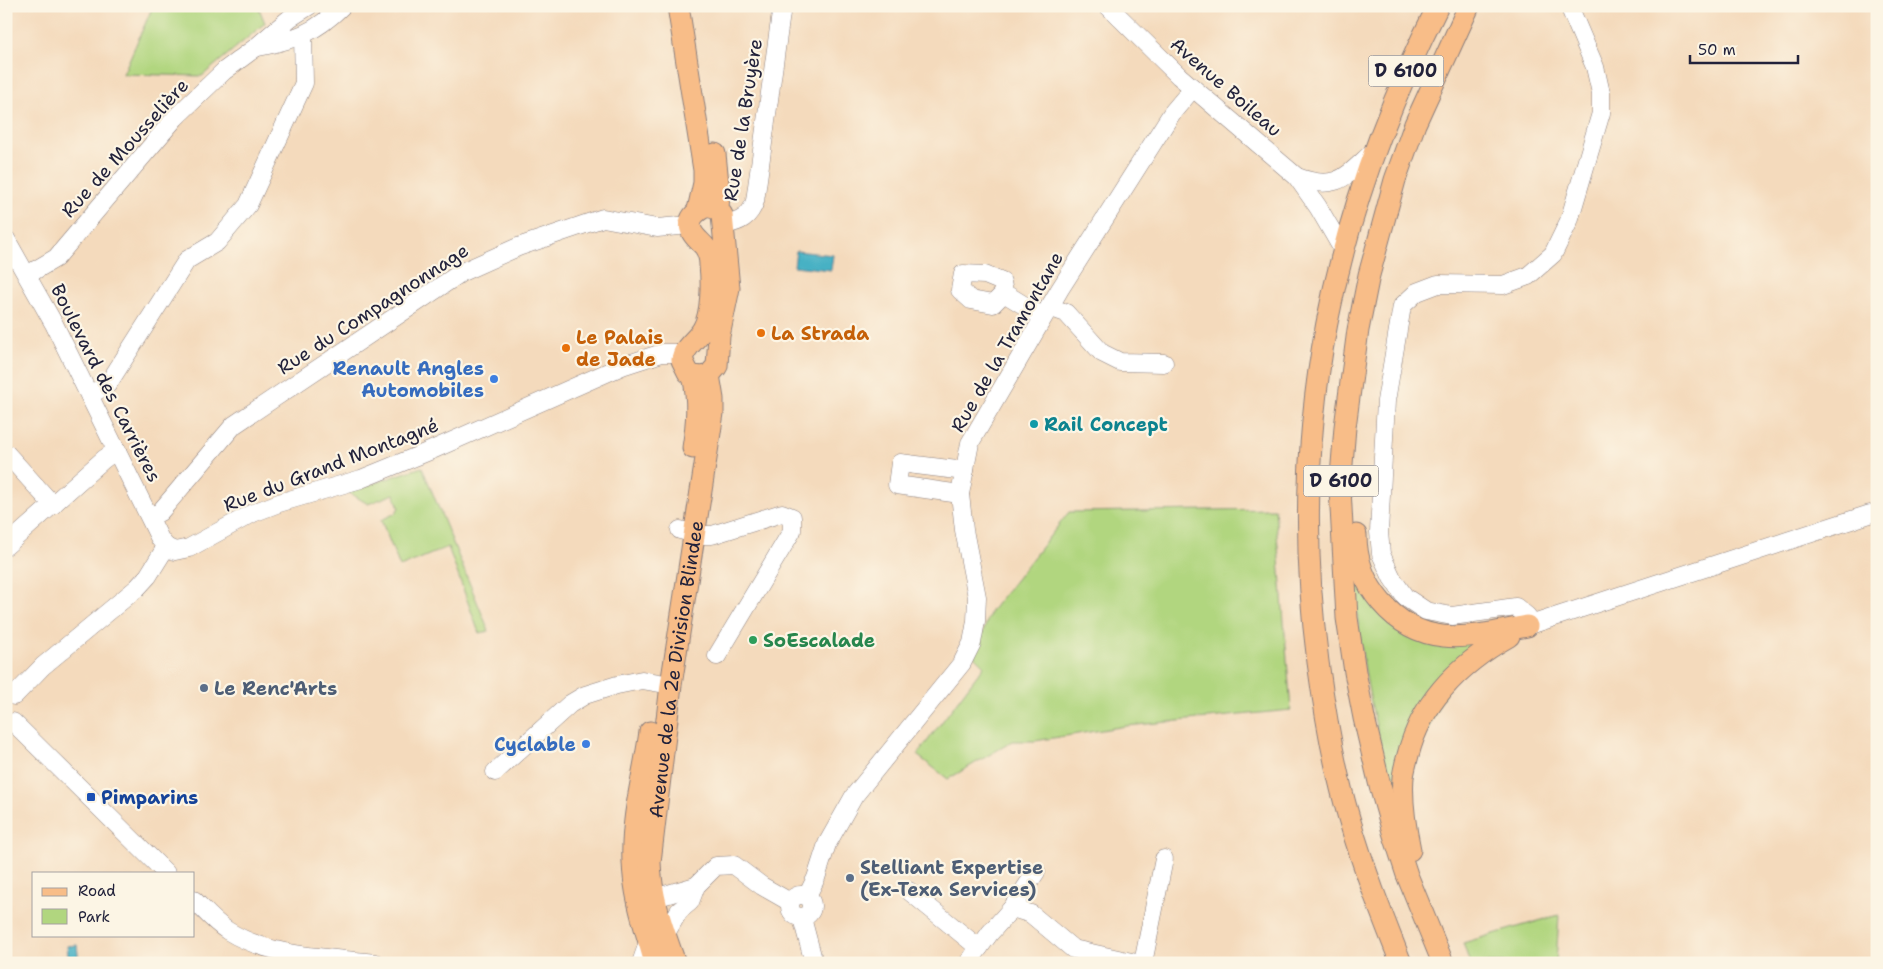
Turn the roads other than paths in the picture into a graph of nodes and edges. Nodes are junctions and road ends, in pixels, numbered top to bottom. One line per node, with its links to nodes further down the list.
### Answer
1 (309, 6): 11 (street, Rue de Mousselière)
2 (342, 6): 10 (street, Rue de Mousselière)
3 (678, 6): 15 (main road)
4 (690, 6): 15 (main road)
5 (782, 6): 15 (street, Rue de la Bruyère)
6 (1108, 6): 12 (street, Avenue Boileau)
7 (1438, 6): 13 (main road, D 6100)
8 (1470, 6): 21 (main road, D 6100)
9 (1569, 6): 36 (street)
10 (303, 35): 11 (street, Rue de Mousselière); 25 (street)
11 (255, 48): 18 (street, Rue de Mousselière)
12 (1193, 88): 14 (street, Avenue Boileau); 20 (street, Rue de la Tramontane)
13 (1374, 151): 14 (street, Avenue Boileau); 17 (main road, D 6100)
14 (1297, 177): 17 (street, Avenue Boileau)
15 (708, 217): 22 (main road); 24 (main road); 32 (street, Rue du Compagnonnage)
16 (6, 240): 18 (street, Boulevard des Carrières)
17 (1343, 250): 63 (main road, D 6100)
18 (27, 275): 25 (street, Boulevard des Carrières)
19 (1004, 293): 20 (street)
20 (1046, 312): 23 (street); 28 (street, Rue de la Tramontane)
21 (1358, 330): 36 (main road); 54 (main road, D 6100)
22 (683, 353): 24 (main road, Avenue de la 2e Division Blindee); 35 (street, Rue du Grand Montagné)
23 (1164, 363)
24 (701, 375): 33 (main road, Avenue de la 2e Division Blindee)
25 (90, 395): 26 (street, Boulevard des Carrières)
26 (117, 450): 30 (street); 32 (street, Boulevard des Carrières)
27 (6, 453): 30 (street)
28 (965, 472): 29 (street, Rue de la Tramontane); 29 (street)
29 (960, 494): 47 (street, Rue de la Tramontane)
30 (53, 505): 34 (street)
31 (1870, 514): 36 (street)
32 (150, 517): 35 (street, Boulevard des Carrières)
33 (687, 532): 37 (street); 38 (main road, Avenue de la 2e Division Blindee)
34 (6, 546)
35 (166, 547): 39 (street)
36 (1527, 626): 54 (main road)
37 (717, 656)
38 (664, 684): 41 (street); 50 (main road, Avenue de la 2e Division Blindee); 50 (main road, Avenue de la 2e Division Blindee)
39 (10, 694): 40 (street)
40 (10, 724): 43 (street)
41 (495, 772)
42 (1164, 859): 62 (street)
43 (165, 872)
44 (1036, 872): 51 (street)
45 (696, 886): 49 (street); 50 (street); 52 (street)
46 (908, 892): 55 (street)
47 (807, 896): 49 (street); 53 (street)
48 (195, 901): 57 (street)
49 (790, 902): 53 (street)
50 (654, 904): 52 (street); 56 (main road, Avenue de la 2e Division Blindee)
51 (1012, 908): 55 (street); 61 (street)
52 (679, 911): 56 (street)
53 (802, 918): 59 (street)
54 (1425, 921): 64 (main road, D 6100)
55 (979, 948): 60 (street)
56 (665, 953): 58 (street)
57 (376, 963)
58 (641, 963)
59 (814, 963)
60 (968, 963)
61 (1136, 963)
62 (1144, 963)
63 (1402, 963)
64 (1443, 963)

